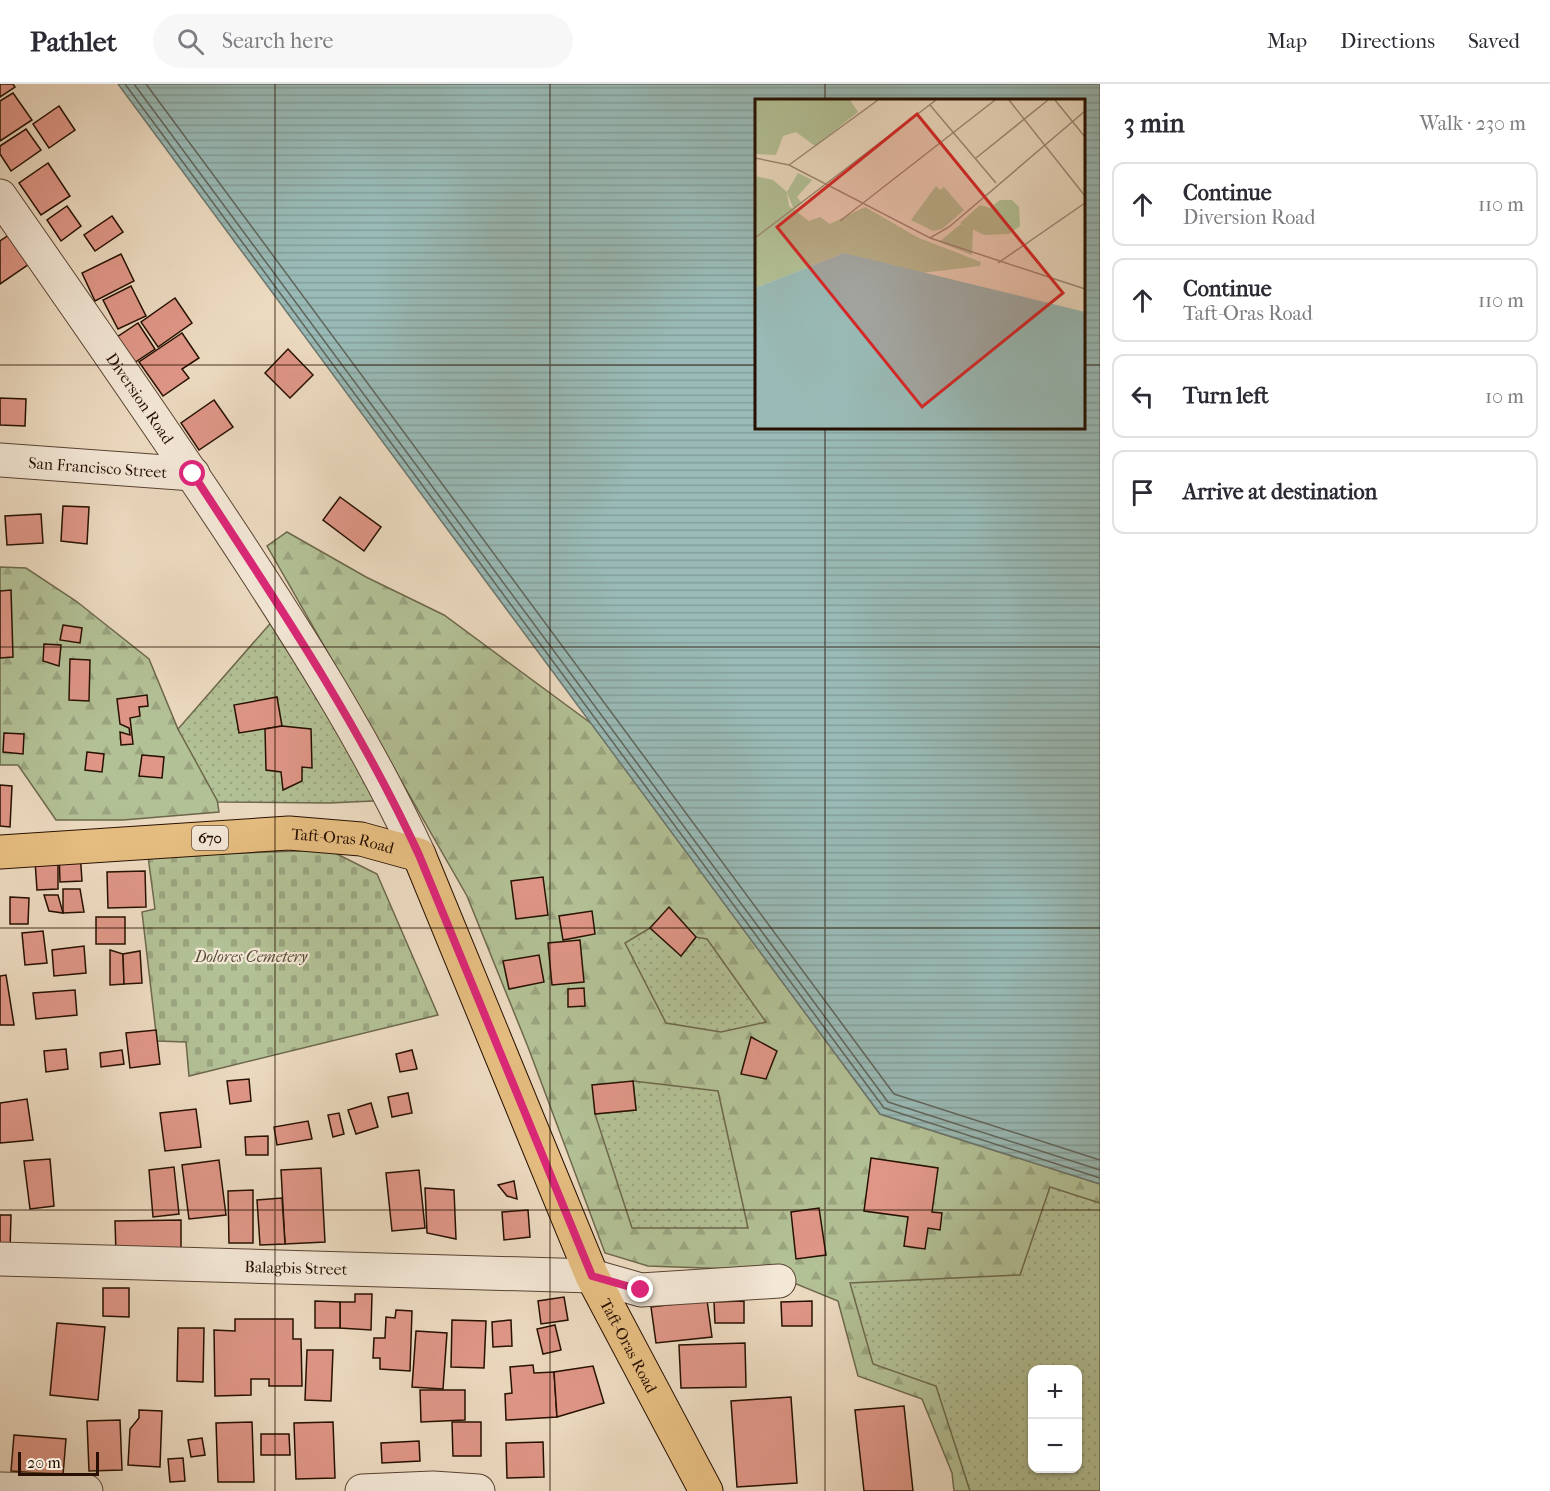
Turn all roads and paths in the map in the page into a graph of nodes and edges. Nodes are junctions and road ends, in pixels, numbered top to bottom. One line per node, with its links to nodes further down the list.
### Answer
1 (0, 196): 3 (street, Diversion Road)
2 (0, 460): 3 (street, San Francisco Street)
3 (193, 474): 5 (street, Diversion Road)
4 (0, 852): 5 (main road, Taft-Oras Road / 670)
5 (419, 855): 7 (main road, Taft-Oras Road)
6 (0, 1259): 7 (street, Balagbis Street)
7 (592, 1276): 8 (street, Balagbis Street); 13 (main road, Taft-Oras Road)
8 (780, 1281)
9 (0, 1489): 10 (street)
10 (86, 1491)
11 (362, 1491): 12 (street)
12 (478, 1491)
13 (705, 1491)

